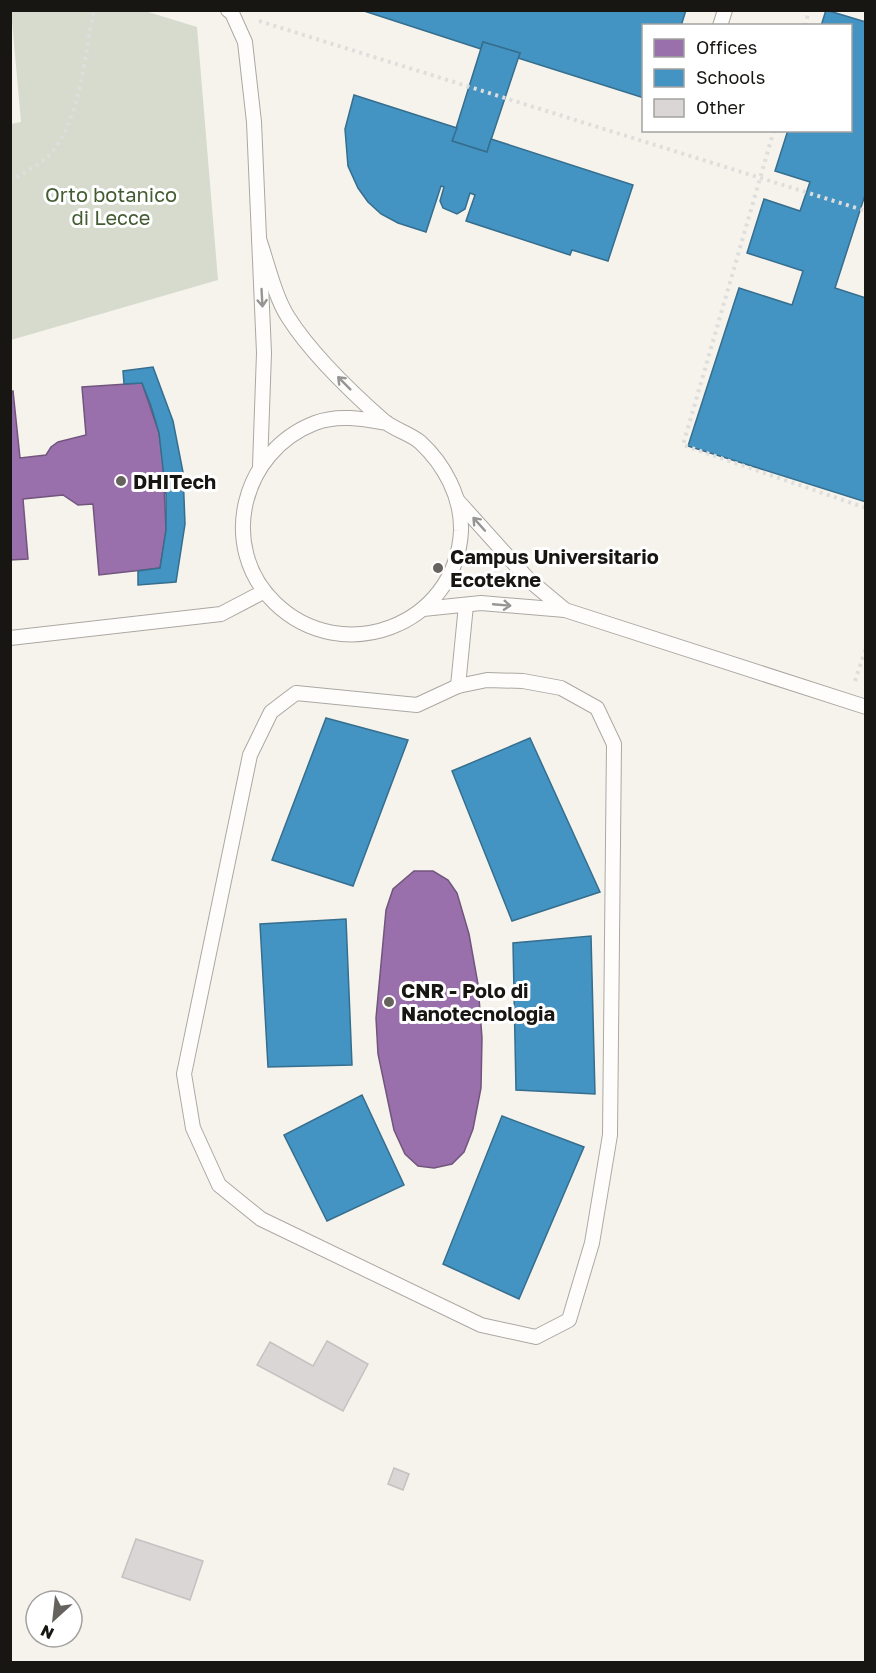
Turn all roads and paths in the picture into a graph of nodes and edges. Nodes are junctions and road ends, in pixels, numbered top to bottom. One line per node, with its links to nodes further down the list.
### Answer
1 (94, 10): 5 (path)
2 (231, 11): 4 (path); 7 (lane)
3 (773, 132): 4 (path)
4 (760, 178): 6 (path); 11 (path)
5 (10, 181)
6 (866, 211)
7 (259, 239): 8 (lane, one-way to 7); 9 (lane, one-way to 9)
8 (387, 423): 9 (lane); 10 (lane)
9 (260, 466): 12 (lane)
10 (458, 500): 14 (lane); 15 (lane, one-way to 10)
11 (866, 508)
12 (264, 592): 14 (lane); 16 (lane)
13 (466, 605): 14 (lane); 15 (lane, one-way to 15); 18 (lane)
14 (423, 609)
15 (565, 610): 19 (lane)
16 (10, 638)
17 (865, 650): 19 (path)
18 (458, 686): 18 (lane)
19 (848, 702): 20 (lane)
20 (866, 707)

